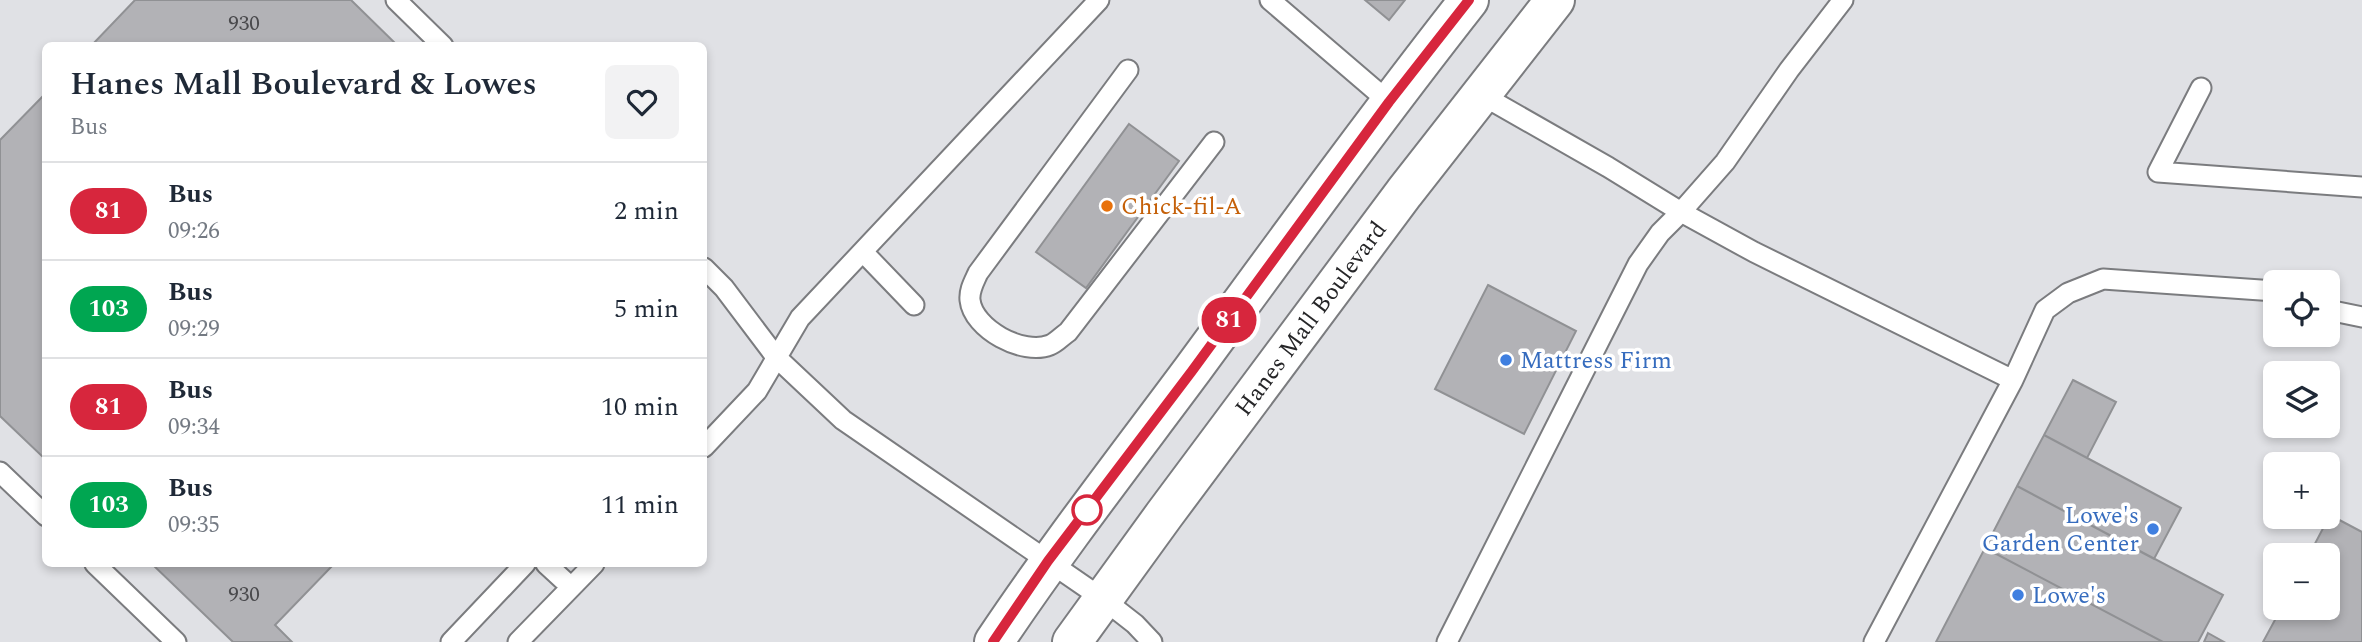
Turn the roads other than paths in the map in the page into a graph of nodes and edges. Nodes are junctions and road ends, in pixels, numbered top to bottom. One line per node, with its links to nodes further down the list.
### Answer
1 (397, 0): 7 (lane)
2 (1099, 0): 15 (lane)
3 (1270, 0): 11 (lane)
4 (1469, 0): 11 (main road)
5 (1555, 0): 10 (main road, Hanes Mall Boulevard)
6 (1843, 0): 14 (lane)
7 (439, 42)
8 (1128, 70): 12 (lane)
9 (2201, 88): 13 (lane)
10 (1480, 94): 14 (lane); 32 (main road, Hanes Mall Boulevard)
11 (1389, 102): 26 (main road)
12 (1214, 142)
13 (2362, 187)
14 (1681, 212): 22 (lane); 39 (lane)
15 (863, 252): 18 (lane); 21 (lane)
16 (707, 271): 21 (lane)
17 (2263, 289): 22 (lane)
18 (914, 305)
19 (2340, 312): 20 (lane)
20 (2362, 317)
21 (776, 357): 23 (lane); 26 (lane)
22 (2013, 380): 40 (lane)
23 (707, 444)
24 (0, 472): 25 (lane)
25 (42, 512)
26 (1048, 561): 32 (lane); 36 (main road)
27 (97, 567): 33 (lane)
28 (522, 567): 34 (lane)
29 (550, 567): 31 (lane)
30 (591, 567): 31 (lane)
31 (571, 587): 35 (lane)
32 (1103, 598): 37 (main road, Hanes Mall Boulevard); 38 (lane)
33 (176, 642)
34 (451, 642)
35 (518, 642)
36 (993, 642)
37 (1072, 642)
38 (1153, 642)
39 (1447, 642)
40 (1874, 642)

